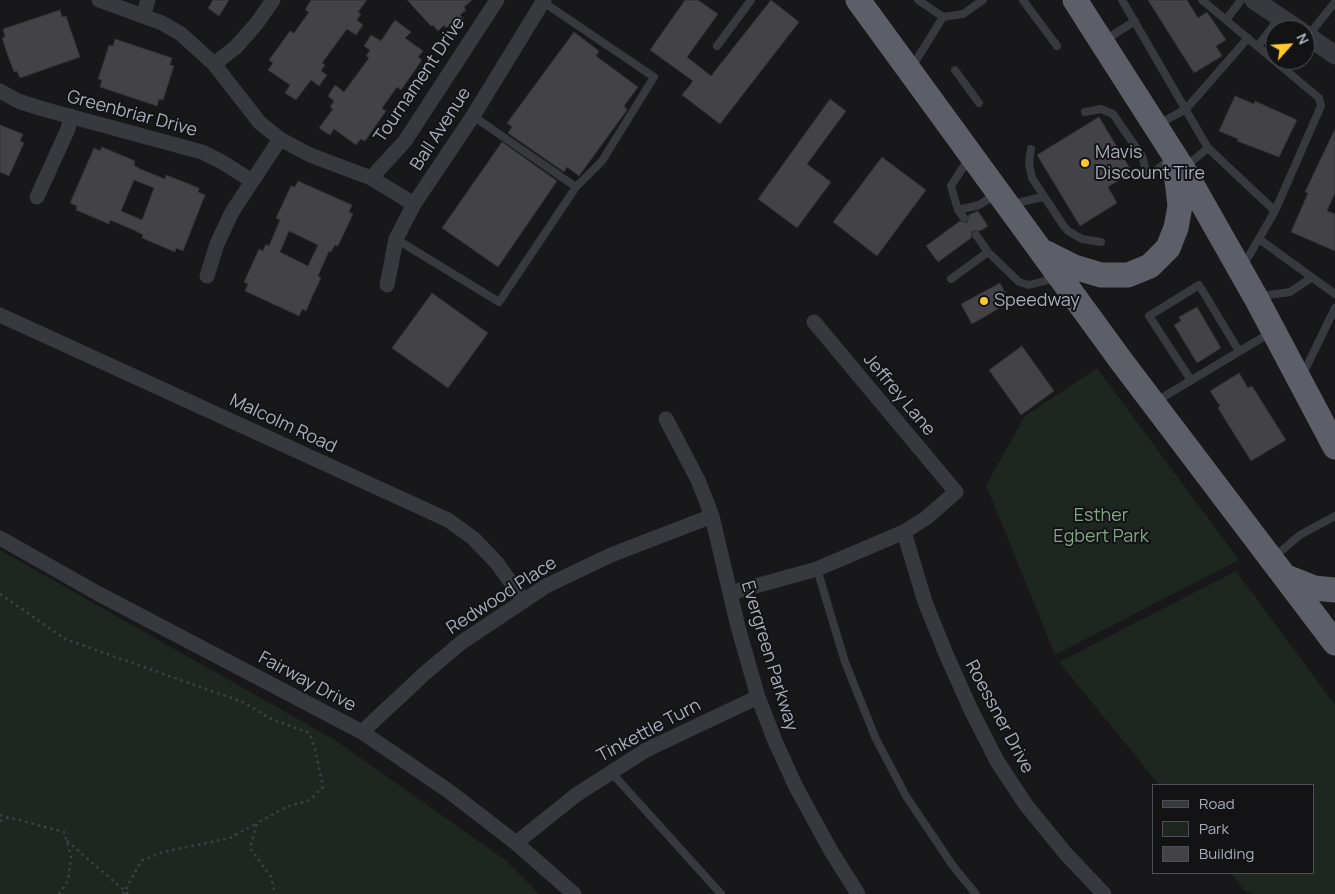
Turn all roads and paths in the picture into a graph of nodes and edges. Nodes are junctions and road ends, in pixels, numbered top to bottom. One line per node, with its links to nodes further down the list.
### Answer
1 (100, 0): 17 (street)
2 (148, 0): 17 (street)
3 (273, 0): 31 (street)
4 (497, 0): 46 (street, Tournament Drive)
5 (751, 0): 27 (lane)
6 (858, 0): 32 (highway)
7 (918, 0): 18 (lane)
8 (983, 0): 18 (lane)
9 (1023, 0): 28 (lane)
10 (1075, 0): 25 (highway)
11 (1122, 0): 22 (lane)
12 (1202, 0): 20 (lane)
13 (1241, 0): 20 (lane)
14 (1254, 0): 19 (street)
15 (544, 1): 39 (street, Ball Avenue); 48 (lane)
16 (1335, 2): 23 (lane)
17 (143, 16): 31 (street)
18 (942, 17): 32 (lane)
19 (1280, 17): 21 (street); 29 (lane)
20 (1226, 20): 24 (lane)
21 (1284, 20)
22 (1135, 21): 25 (lane); 36 (lane)
23 (1315, 23)
24 (1248, 38): 29 (lane); 36 (lane)
25 (1103, 41): 40 (highway)
26 (1315, 42): 30 (street)
27 (717, 46)
28 (1057, 46)
29 (1258, 46): 54 (lane)
30 (1335, 56)
31 (214, 64): 41 (street)
32 (910, 70): 44 (highway)
33 (955, 70): 35 (lane)
34 (0, 91): 38 (street, Greenbriar Drive)
35 (979, 103)
36 (1186, 109): 40 (lane); 42 (lane)
37 (1085, 112): 45 (lane)
38 (71, 116): 47 (street, Greenbriar Drive); 49 (street)
39 (473, 116): 48 (lane); 52 (street, Ball Avenue)
40 (1157, 126): 45 (highway)
41 (280, 139): 46 (street); 47 (street)
42 (1208, 148): 45 (lane); 54 (lane)
43 (1031, 149): 50 (lane)
44 (971, 154): 51 (highway); 53 (lane)
45 (1179, 162): 60 (highway); 62 (highway)
46 (371, 178): 52 (street)
47 (252, 181): 63 (street)
48 (576, 187): 57 (lane)
49 (37, 197)
50 (1043, 197): 51 (lane); 59 (lane)
51 (1004, 199): 53 (lane); 60 (highway)
52 (414, 204): 57 (street, Ball Avenue)
53 (958, 210): 55 (lane)
54 (1275, 211): 58 (lane)
55 (964, 218)
56 (976, 235): 61 (lane)
57 (396, 239): 67 (street, Ball Avenue)
58 (1259, 240): 62 (lane); 65 (lane)
59 (1101, 242)
60 (1041, 251): 64 (highway)
61 (988, 252): 64 (lane); 66 (lane)
62 (1241, 270): 69 (highway)
63 (208, 276)
64 (1060, 276): 77 (highway)
65 (1312, 278): 68 (lane); 69 (lane)
66 (951, 279)
67 (387, 286)
68 (1335, 294)
69 (1255, 296): 73 (highway)
70 (1335, 308): 76 (lane)
71 (0, 315): 89 (street, Malcolm Road)
72 (814, 322): 82 (street, Jeffrey Lane)
73 (1274, 331): 74 (lane); 76 (highway)
74 (1239, 352): 75 (lane); 75 (lane)
75 (1191, 380): 77 (lane)
76 (1300, 380): 79 (highway)
77 (1154, 403): 84 (highway)
78 (666, 419): 80 (street, Evergreen Parkway)
79 (1335, 448)
80 (712, 516): 87 (street, Evergreen Parkway); 89 (street, Redwood Place)
81 (1335, 516): 84 (lane)
82 (904, 532): 85 (street); 108 (street, Roessner Drive)
83 (0, 538): 92 (street, Fairway Drive)
84 (1279, 568): 86 (highway); 90 (highway)
85 (817, 569): 87 (street); 107 (lane)
86 (1335, 590)
87 (730, 593): 91 (street, Evergreen Parkway)
88 (0, 594): 97 (path)
89 (524, 601): 92 (street, Redwood Place)
90 (1335, 643)
91 (758, 697): 93 (street, Tinkettle Turn); 106 (street, Evergreen Parkway)
92 (362, 732): 99 (street, Fairway Drive)
93 (610, 771): 99 (street, Tinkettle Turn); 105 (lane)
94 (0, 815): 95 (path)
95 (8, 818): 96 (path); 98 (path)
96 (0, 821)
97 (257, 823): 100 (path); 103 (path)
98 (67, 841): 100 (path); 101 (path)
99 (516, 843): 104 (street, Fairway Drive)
100 (124, 893): 102 (path)
101 (59, 894)
102 (128, 894)
103 (275, 894)
104 (574, 894)
105 (721, 894)
106 (858, 894)
107 (976, 894)
108 (1104, 894)

